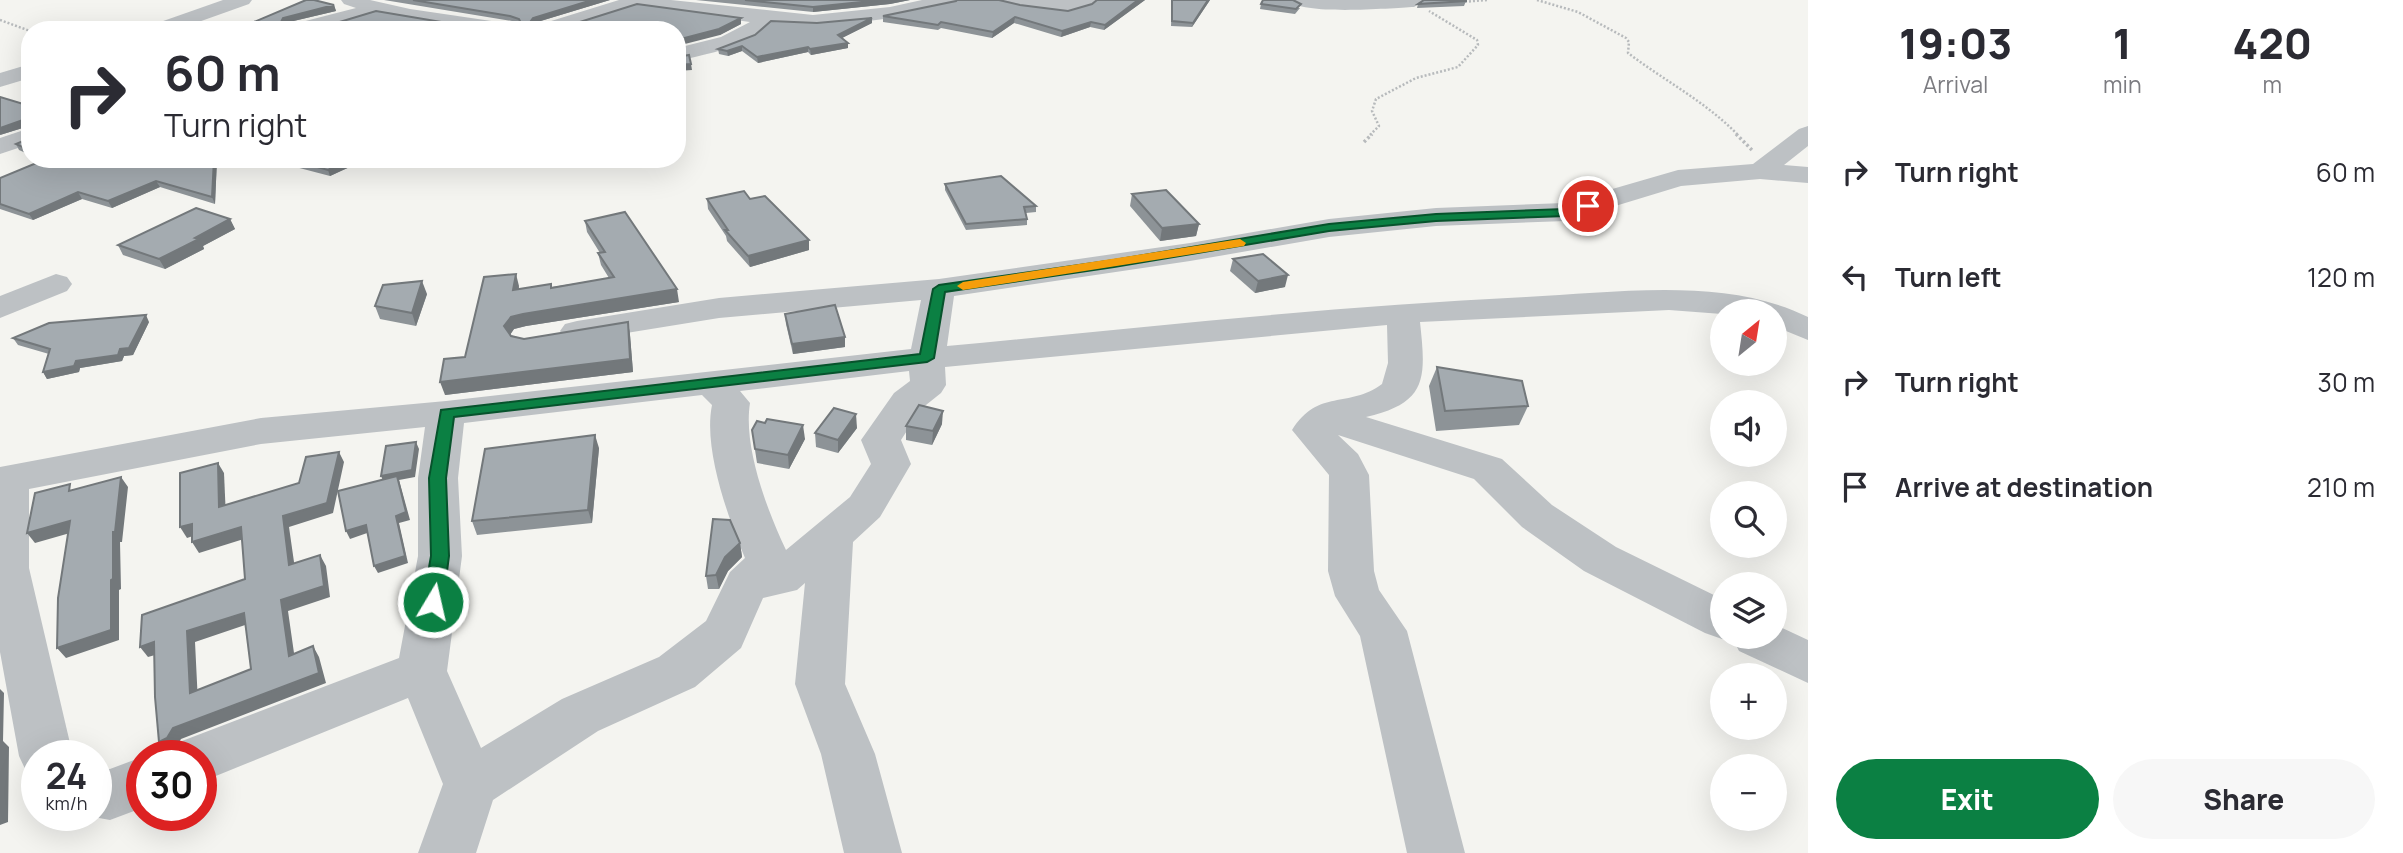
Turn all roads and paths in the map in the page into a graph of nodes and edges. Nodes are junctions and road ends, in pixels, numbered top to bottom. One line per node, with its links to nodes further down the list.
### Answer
1 (242, 0): 15 (street)
2 (351, 0): 12 (street)
3 (639, 0): 13 (street); 18 (street)
4 (948, 0): 13 (street)
5 (1005, 0): 6 (street)
6 (1089, 0)
7 (1298, 0): 11 (street)
8 (1487, 0): 10 (path)
9 (1537, 0): 27 (path)
10 (1461, 2)
11 (1420, 4): 25 (path)
12 (374, 9): 16 (street); 17 (street)
13 (759, 17): 20 (street)
14 (0, 20): 19 (path)
15 (182, 21)
16 (333, 21)
17 (468, 21)
18 (571, 21)
19 (21, 28)
20 (686, 53)
21 (21, 74): 22 (street)
22 (0, 80)
23 (1808, 134): 27 (street)
24 (21, 139): 26 (street)
25 (1364, 142)
26 (0, 146)
27 (1760, 171): 28 (street); 30 (street)
28 (1808, 175)
29 (56, 284): 32 (street)
30 (939, 289): 36 (street); 37 (street)
31 (1710, 303): 33 (street)
32 (0, 308)
33 (1403, 313): 37 (street); 40 (street)
34 (1787, 320): 35 (street)
35 (1808, 330)
36 (541, 337)
37 (927, 358): 38 (street); 42 (street)
38 (712, 384): 39 (street); 43 (street)
39 (446, 413): 41 (street); 47 (street)
40 (1324, 417): 44 (street); 53 (street)
41 (5, 481): 48 (street)
42 (832, 536): 43 (street); 52 (street)
43 (746, 584): 50 (street)
44 (1710, 614)
45 (1780, 649): 46 (street)
46 (1808, 663)
47 (422, 671): 49 (street); 50 (street)
48 (43, 740)
49 (217, 752)
50 (470, 785): 51 (street)
51 (447, 853)
52 (873, 853)
53 (1436, 853)

